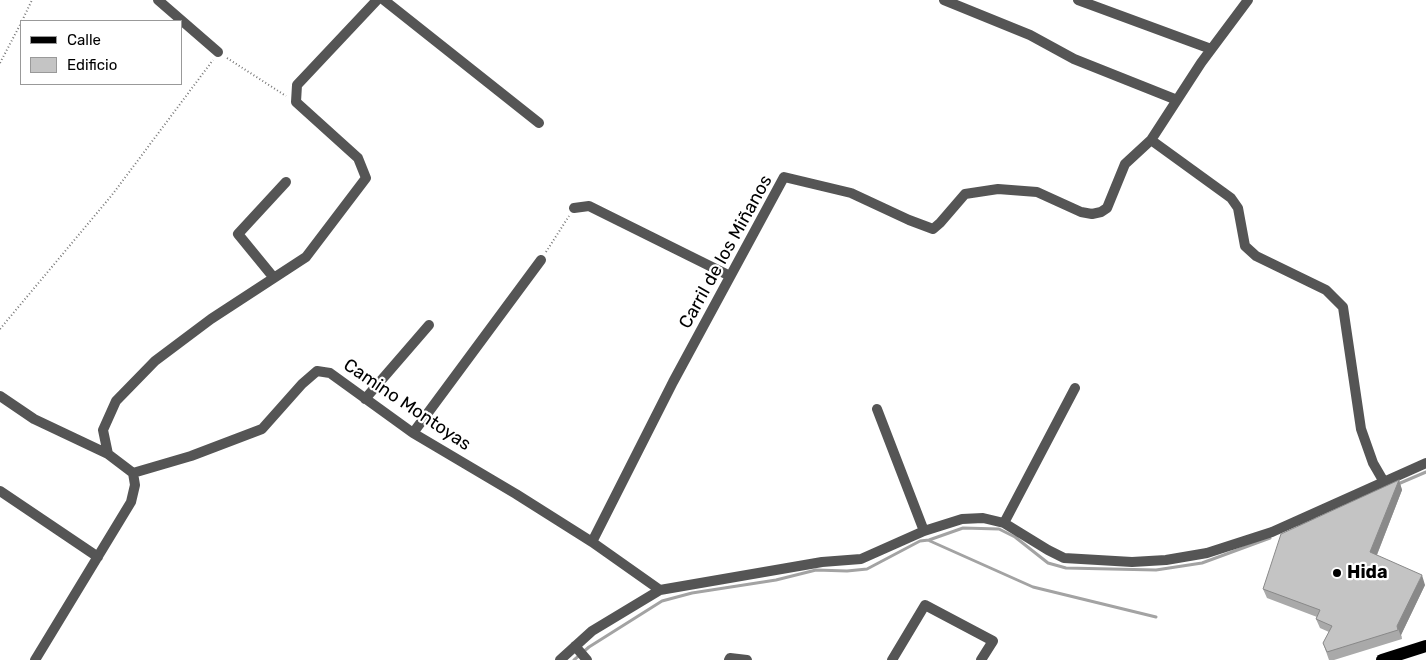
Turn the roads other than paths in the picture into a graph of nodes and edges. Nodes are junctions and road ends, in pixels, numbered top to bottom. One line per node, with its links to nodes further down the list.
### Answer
1 (158, 0): 7 (street)
2 (378, 0): 18 (street)
3 (384, 0): 12 (street)
4 (944, 0): 11 (street)
5 (1078, 0): 9 (street)
6 (1248, 0): 9 (street)
7 (181, 20)
8 (182, 21): 10 (street)
9 (1211, 49): 11 (street)
10 (218, 52)
11 (1177, 100): 13 (street)
12 (539, 123)
13 (1151, 140): 17 (street, Carril de los Miñanos); 28 (street)
14 (286, 182): 18 (street)
15 (574, 208): 17 (street)
16 (541, 260): 24 (street)
17 (730, 276): 32 (street, Carril de los Miñanos)
18 (274, 278): 25 (street)
19 (428, 325): 22 (street)
20 (1075, 388): 30 (street)
21 (0, 396): 25 (street)
22 (365, 398): 24 (street, Camino Montoyas); 27 (street, Camino Montoyas)
23 (877, 409): 31 (street)
24 (412, 433): 32 (street, Camino Montoyas)
25 (108, 454): 27 (street)
26 (1426, 464): 28 (street)
27 (133, 473): 33 (street)
28 (1384, 482): 30 (street)
29 (0, 491): 33 (street)
30 (1004, 523): 31 (street)
31 (924, 531): 34 (street)
32 (592, 542): 34 (street, Camino Montoyas)
33 (98, 557): 37 (street)
34 (660, 590): 35 (street)
35 (575, 646): 38 (street); 39 (street)
36 (1426, 646): 44 (main road)
37 (37, 659)
38 (560, 660)
39 (587, 660)
40 (729, 660): 41 (street)
41 (747, 660)
42 (892, 660): 43 (street)
43 (982, 660)
44 (1382, 660)

